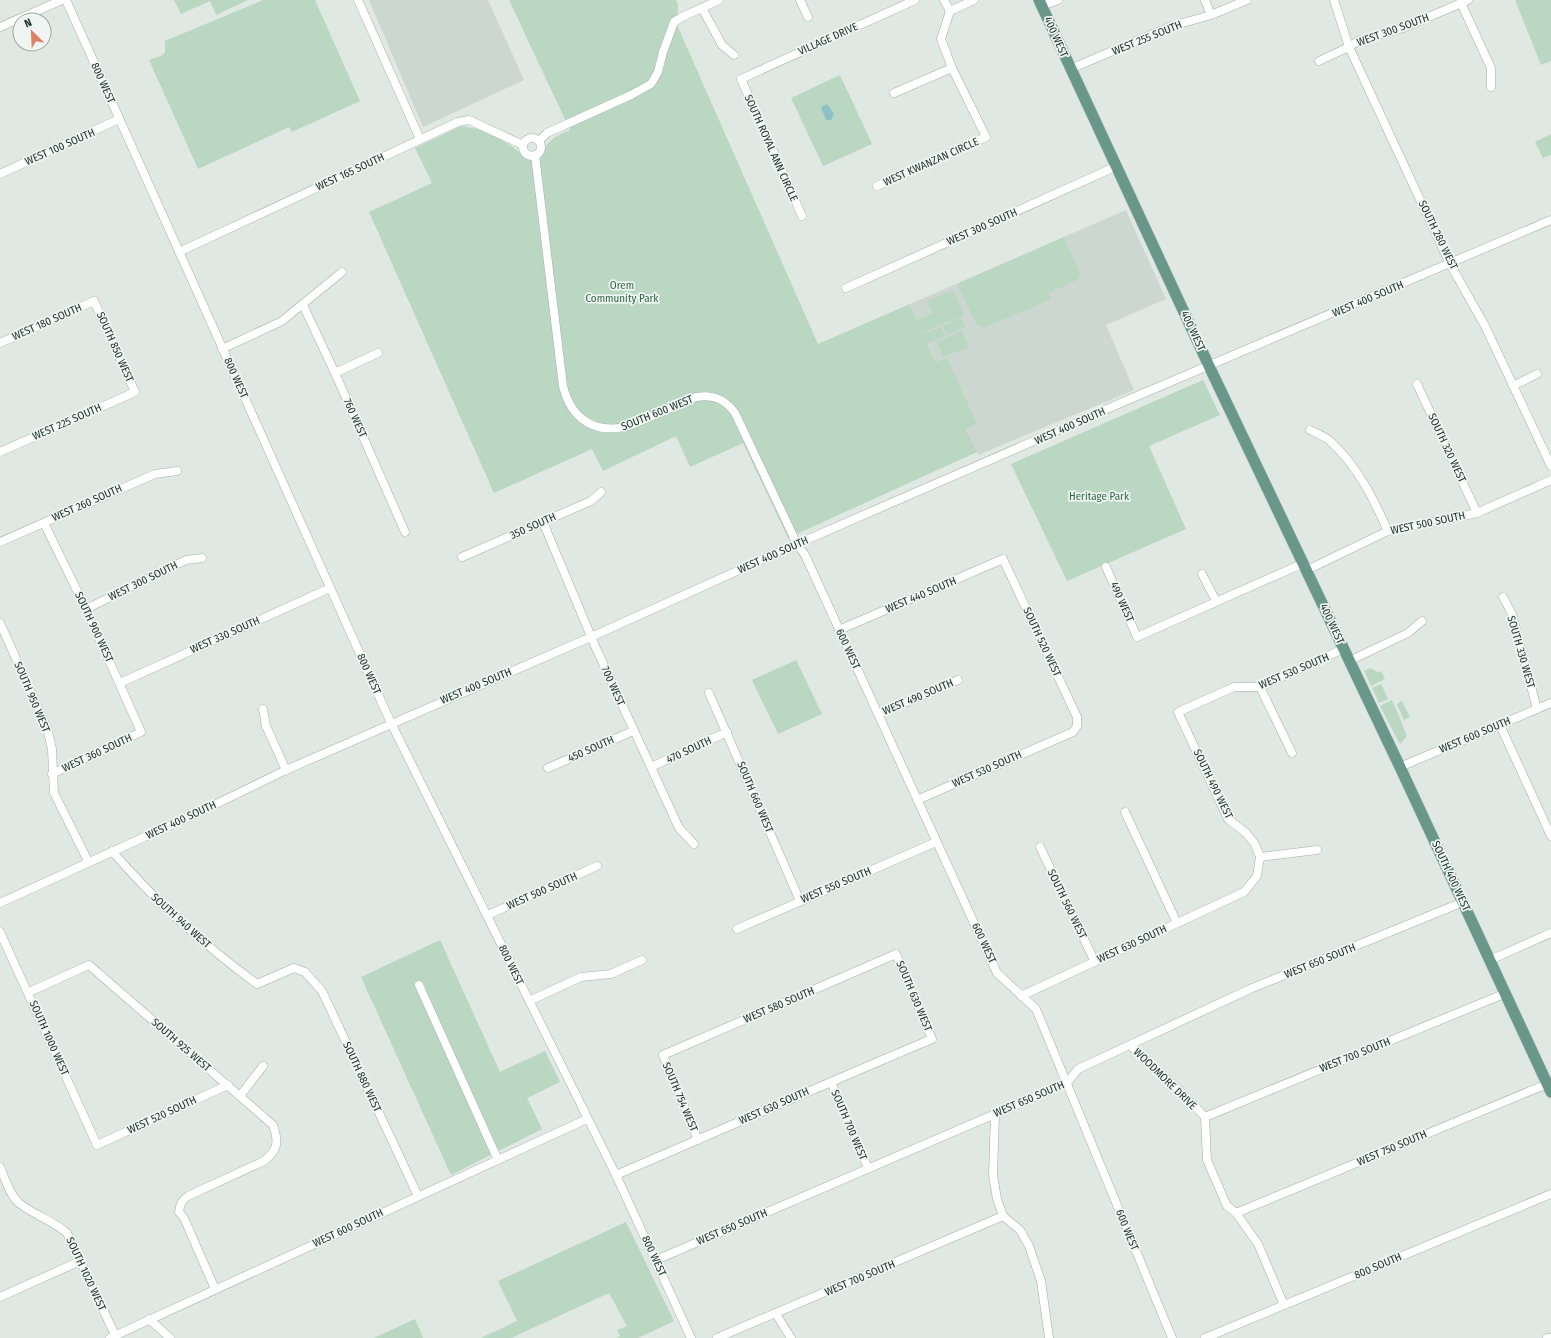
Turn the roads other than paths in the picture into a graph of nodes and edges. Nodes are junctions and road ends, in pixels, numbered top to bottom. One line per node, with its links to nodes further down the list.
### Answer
1 (62, 0): 19 (street)
2 (66, 0): 28 (street, 800 WEST)
3 (358, 0): 29 (street)
4 (719, 0): 15 (street)
5 (800, 0): 18 (street)
6 (915, 0): 25 (street, VILLAGE DRIVE)
7 (944, 0): 16 (street)
8 (974, 0): 16 (street)
9 (1058, 0): 14 (street)
10 (1205, 0): 17 (street)
11 (1247, 0): 17 (street, WEST 255 SOUTH)
12 (1334, 0): 20 (street, SOUTH 280 WEST)
13 (1464, 1): 20 (street, WEST 300 SOUTH); 26 (street)
14 (1041, 3): 24 (main road, 400 WEST)
15 (702, 8): 21 (street); 30 (street)
16 (950, 10): 23 (street)
17 (1211, 15): 24 (street, WEST 255 SOUTH)
18 (808, 17)
19 (0, 27)
20 (1349, 47): 22 (street, WEST 300 SOUTH); 39 (street, SOUTH 280 WEST)
21 (734, 55)
22 (1319, 61)
23 (952, 68): 27 (street); 35 (street, WEST KWANZAN CIRCLE)
24 (1070, 69): 33 (main road, 400 WEST)
25 (741, 79): 36 (street, SOUTH ROYAL ANN CIRCLE)
26 (1491, 87)
27 (894, 93)
28 (119, 119): 34 (street, WEST 100 SOUTH); 38 (street, 800 WEST)
29 (420, 139): 31 (street, WEST 165 SOUTH); 38 (street, WEST 165 SOUTH)
30 (539, 141): 31 (street); 32 (street)
31 (523, 145): 32 (street, WEST 165 SOUTH)
32 (535, 155): 65 (street, SOUTH 600 WEST)
33 (1117, 166): 41 (street, WEST 300 SOUTH); 47 (main road, 400 WEST)
34 (0, 174)
35 (877, 186)
36 (802, 216)
37 (1551, 220): 39 (street, WEST 400 SOUTH)
38 (179, 252): 45 (street, 800 WEST)
39 (1450, 264): 47 (street, WEST 400 SOUTH); 51 (street, SOUTH 280 WEST)
40 (342, 272): 43 (street)
41 (846, 288)
42 (94, 301): 44 (street, WEST 180 SOUTH); 52 (street, SOUTH 850 WEST)
43 (303, 305): 45 (street); 48 (street, 760 WEST)
44 (0, 343)
45 (222, 349): 72 (street, 800 WEST)
46 (378, 353): 48 (street)
47 (1209, 366): 65 (street, WEST 400 SOUTH); 69 (main road, 400 WEST)
48 (335, 373): 63 (street, 760 WEST)
49 (1537, 374): 51 (street)
50 (1417, 384): 59 (street, SOUTH 320 WEST)
51 (1513, 386): 55 (street, SOUTH 280 WEST)
52 (135, 392): 54 (street, WEST 225 SOUTH)
53 (1310, 430): 62 (street)
54 (0, 452)
55 (1551, 466)
56 (177, 471): 61 (street, WEST 260 SOUTH)
57 (1551, 480): 59 (street, WEST 500 SOUTH)
58 (601, 492): 60 (street, 350 SOUTH)
59 (1477, 513): 62 (street, WEST 500 SOUTH)
60 (542, 522): 66 (street, 350 SOUTH); 80 (street, 700 WEST)
61 (44, 523): 64 (street, WEST 260 SOUTH); 75 (street, SOUTH 900 WEST)
62 (1388, 531): 69 (street, WEST 500 SOUTH)
63 (405, 532)
64 (0, 542)
65 (797, 544): 78 (street, 600 WEST); 80 (street, WEST 400 SOUTH)
66 (462, 557)
67 (202, 558): 75 (street, WEST 300 SOUTH)
68 (1003, 559): 78 (street, WEST 440 SOUTH); 95 (street, SOUTH 520 WEST)
69 (1305, 566): 74 (street, WEST 500 SOUTH); 82 (main road, 400 WEST)
70 (1106, 567): 81 (street, 490 WEST)
71 (1202, 574): 74 (street)
72 (330, 588): 85 (street, WEST 330 SOUTH); 93 (street, 800 WEST)
73 (1503, 597): 90 (street, SOUTH 330 WEST)
74 (1216, 601): 81 (street, WEST 500 SOUTH)
75 (86, 609): 85 (street, SOUTH 900 WEST)
76 (1422, 621): 83 (street)
77 (0, 623): 79 (street, SOUTH 950 WEST)
78 (839, 630): 92 (street, 600 WEST)
79 (2, 634): 104 (street, SOUTH 950 WEST)
80 (591, 637): 93 (street, WEST 400 SOUTH); 96 (street, 700 WEST)
81 (1137, 637)
82 (1343, 649): 83 (main road, 400 WEST); 86 (street, WEST 530 SOUTH)
83 (1349, 661): 101 (main road, SOUTH 400 WEST)
84 (958, 680): 92 (street, WEST 490 SOUTH)
85 (120, 682): 97 (street, SOUTH 900 WEST)
86 (1260, 688): 91 (street, WEST 530 SOUTH); 99 (street)
87 (709, 694): 98 (street, SOUTH 660 WEST)
88 (1551, 703): 90 (street, WEST 600 SOUTH)
89 (263, 709): 103 (street)
90 (1537, 709): 94 (street, WEST 600 SOUTH)
91 (1178, 712): 113 (street, SOUTH 490 WEST)
92 (878, 714): 105 (street, 600 WEST)
93 (391, 723): 103 (street, WEST 400 SOUTH); 119 (street, 800 WEST)
94 (1500, 724): 101 (street, WEST 600 SOUTH); 107 (street)
95 (1077, 726): 105 (street, WEST 530 SOUTH)
96 (633, 731): 100 (street, 700 WEST); 102 (street, 450 SOUTH)
97 (141, 732): 104 (street, WEST 360 SOUTH)
98 (727, 732): 100 (street, 470 SOUTH); 116 (street, SOUTH 660 WEST)
99 (1292, 754)
100 (651, 767): 109 (street, 700 WEST)
101 (1400, 767): 117 (main road, SOUTH 400 WEST)
102 (548, 768)
103 (286, 770): 112 (street, WEST 400 SOUTH)
104 (52, 774): 114 (street, SOUTH 950 WEST)
105 (917, 800): 108 (street, 600 WEST)
106 (1125, 812): 120 (street)
107 (1551, 836)
108 (936, 842): 116 (street, WEST 550 SOUTH); 132 (street, 600 WEST)
109 (694, 844)
110 (1040, 847): 127 (street, SOUTH 560 WEST)
111 (1316, 850): 113 (street)
112 (112, 851): 114 (street, WEST 400 SOUTH); 128 (street, SOUTH 940 WEST)
113 (1260, 857): 120 (street, WEST 630 SOUTH)
114 (88, 861): 118 (street, WEST 400 SOUTH)
115 (597, 866): 119 (street, WEST 500 SOUTH)
116 (800, 901): 121 (street, WEST 550 SOUTH)
117 (1463, 902): 126 (main road, SOUTH 400 WEST); 135 (street, WEST 650 SOUTH)
118 (0, 903)
119 (488, 915): 133 (street, 800 WEST)
120 (1177, 923): 127 (street, WEST 630 SOUTH)
121 (736, 929)
122 (0, 932): 130 (street, SOUTH 1000 WEST)
123 (1551, 933): 126 (street)
124 (896, 954): 134 (street, SOUTH 630 WEST); 136 (street, WEST 580 SOUTH)
125 (642, 960): 133 (street)
126 (1490, 960): 131 (main road, SOUTH 400 WEST)
127 (1095, 962): 132 (street, WEST 630 SOUTH)
128 (294, 968): 153 (street, SOUTH 880 WEST)
129 (419, 985): 148 (street)
130 (29, 992): 140 (street, SOUTH 925 WEST); 147 (street, SOUTH 1000 WEST)
131 (1506, 993): 141 (main road, SOUTH 400 WEST); 144 (street, WEST 700 SOUTH)
132 (1021, 996): 139 (street, 600 WEST)
133 (529, 1001): 145 (street, 800 WEST)
134 (932, 1038): 138 (street, WEST 630 SOUTH)
135 (1131, 1046): 139 (street, WEST 650 SOUTH); 144 (street, WOODMORE DRIVE)
136 (662, 1055): 146 (street, SOUTH 754 WEST)
137 (263, 1066): 142 (street)
138 (830, 1082): 146 (street, WEST 630 SOUTH); 150 (street, SOUTH 700 WEST)
139 (1067, 1083): 143 (street, WEST 650 SOUTH); 169 (street, 600 WEST)
140 (228, 1085): 142 (street, SOUTH 925 WEST); 147 (street, WEST 520 SOUTH)
141 (1549, 1088): 154 (street, WEST 750 SOUTH)
142 (240, 1096): 158 (street, SOUTH 925 WEST)
143 (995, 1113): 150 (street, WEST 650 SOUTH); 155 (street)
144 (1205, 1117): 154 (street, WOODMORE DRIVE)
145 (588, 1119): 148 (street, WEST 600 SOUTH); 151 (street, 800 WEST)
146 (698, 1140): 151 (street, WEST 630 SOUTH)
147 (97, 1145)
148 (498, 1160): 153 (street, WEST 600 SOUTH)
149 (0, 1168): 156 (street, SOUTH 1020 WEST)
150 (868, 1168): 157 (street, WEST 650 SOUTH)
151 (616, 1175): 157 (street, 800 WEST)
152 (1551, 1194): 160 (street, 800 SOUTH)
153 (418, 1196): 158 (street, WEST 600 SOUTH)
154 (1236, 1213): 160 (street, WOODMORE DRIVE)
155 (1003, 1216): 161 (street, WEST 700 SOUTH); 168 (street)
156 (80, 1260): 159 (street); 163 (street, SOUTH 1020 WEST)
157 (656, 1260): 165 (street, 800 WEST)
158 (215, 1289): 162 (street, WEST 600 SOUTH)
159 (0, 1297)
160 (1284, 1305): 170 (street, 800 SOUTH)
161 (776, 1314): 166 (street, WEST 700 SOUTH); 167 (street)
162 (149, 1320): 163 (street, WEST 600 SOUTH); 164 (street)
163 (113, 1337)
164 (170, 1338)
165 (691, 1338)
166 (717, 1338)
167 (792, 1338)
168 (1049, 1338)
169 (1172, 1338)
170 (1205, 1338)
171 (1547, 1338): 172 (street)
172 (1551, 1338)

